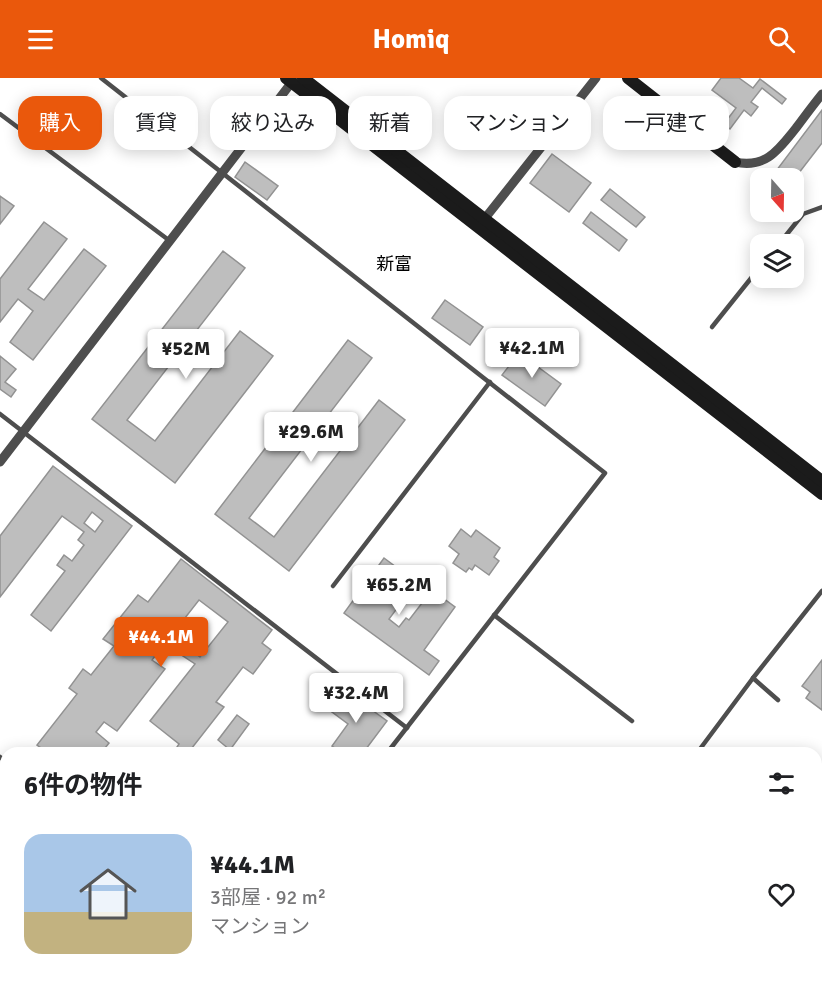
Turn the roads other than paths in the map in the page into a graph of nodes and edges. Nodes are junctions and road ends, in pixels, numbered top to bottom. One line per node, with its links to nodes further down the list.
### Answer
1 (101, 78): 8 (lane)
2 (596, 78): 10 (street)
3 (628, 78): 7 (street)
4 (294, 79): 8 (street); 10 (street)
5 (822, 94): 7 (street)
6 (0, 114): 12 (lane)
7 (735, 162)
8 (222, 173): 12 (street); 15 (lane)
9 (822, 207): 11 (lane)
10 (481, 223): 19 (street); 20 (street)
11 (786, 234)
12 (170, 241): 17 (street)
13 (750, 280): 14 (lane)
14 (712, 327)
15 (490, 382): 21 (lane); 23 (lane)
16 (0, 414): 17 (lane)
17 (24, 431): 18 (street); 27 (lane)
18 (0, 462)
19 (822, 481)
20 (822, 494)
21 (333, 586)
22 (822, 591): 24 (lane)
23 (494, 615): 26 (lane); 27 (lane)
24 (753, 678): 25 (lane); 29 (lane)
25 (778, 700)
26 (632, 721)
27 (407, 728): 28 (lane)
28 (392, 747)
29 (701, 747)

